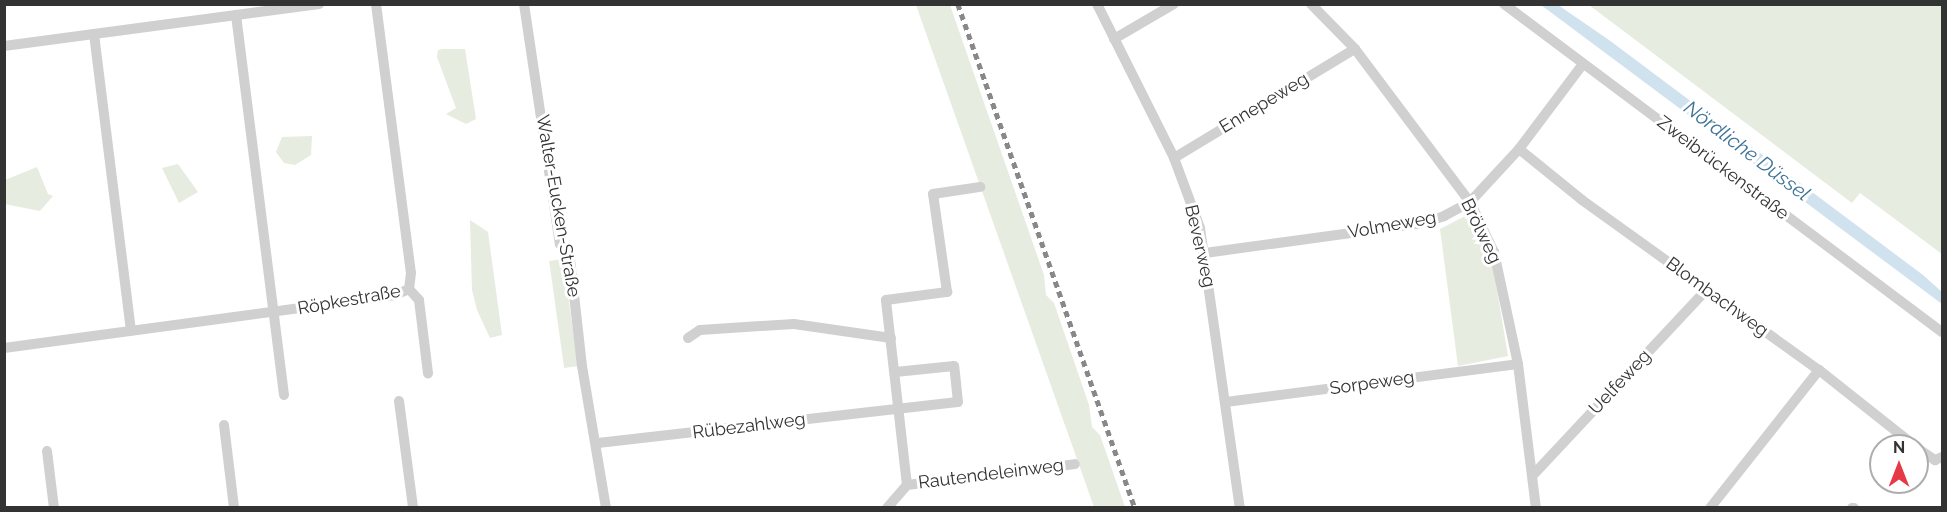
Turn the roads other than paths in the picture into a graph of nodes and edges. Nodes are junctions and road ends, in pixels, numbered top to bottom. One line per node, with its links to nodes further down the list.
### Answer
1 (319, 4): 8 (street)
2 (376, 4): 19 (street)
3 (524, 4): 37 (street, Walter-Eucken-Straße)
4 (1097, 4): 10 (street, Beverweg)
5 (1174, 4): 10 (street)
6 (1311, 4): 12 (street, Brölweg)
7 (1504, 4): 13 (street, Zweibrückenstraße)
8 (236, 15): 9 (street); 21 (street, Röpkestraße)
9 (94, 34): 11 (street); 22 (street)
10 (1114, 39): 15 (street, Beverweg)
11 (4, 46)
12 (1355, 49): 15 (street, Ennepeweg); 17 (street, Brölweg)
13 (1583, 64): 14 (street, Volmeweg); 23 (street, Zweibrückenstraße)
14 (1520, 149): 17 (street, Volmeweg); 20 (street, Blombachweg)
15 (1174, 158): 18 (street, Beverweg)
16 (980, 187): 25 (street, Rautendeleinweg)
17 (1470, 202): 18 (street, Volmeweg); 27 (street, Brölweg)
18 (1205, 253): 33 (street, Beverweg)
19 (409, 290): 21 (street, Röpkestraße); 30 (street, Röpkestraße)
20 (1707, 290): 28 (street, Blombachweg); 40 (street, Uelfeweg)
21 (274, 312): 22 (street, Röpkestraße); 31 (street, Röpkestraße)
22 (131, 331): 26 (street, Röpkestraße)
23 (1942, 332)
24 (688, 338): 25 (street)
25 (891, 338): 29 (street, Rautendeleinweg)
26 (4, 348)
27 (1518, 364): 33 (street, Sorpeweg); 40 (street, Brölweg)
28 (1819, 370): 36 (street, Blombachweg); 49 (street)
29 (895, 372): 34 (street, Rautendeleinweg); 34 (street, Rübezahlweg)
30 (428, 373)
31 (284, 395)
32 (399, 401): 44 (street)
33 (1226, 402): 47 (street, Beverweg)
34 (900, 408): 37 (street, Rübezahlweg); 41 (street, Rautendeleinweg)
35 (224, 425): 43 (street)
36 (1900, 434)
37 (598, 444): 45 (street, Walter-Eucken-Straße)
38 (47, 451): 42 (street)
39 (1075, 464): 41 (street, Rautendeleinweg)
40 (1534, 474): 48 (street, Brölweg)
41 (907, 485): 46 (street, Rautendeleinweg)
42 (54, 507)
43 (234, 507)
44 (413, 507)
45 (606, 507)
46 (887, 507)
47 (1240, 507)
48 (1536, 507)
49 (1710, 507)

